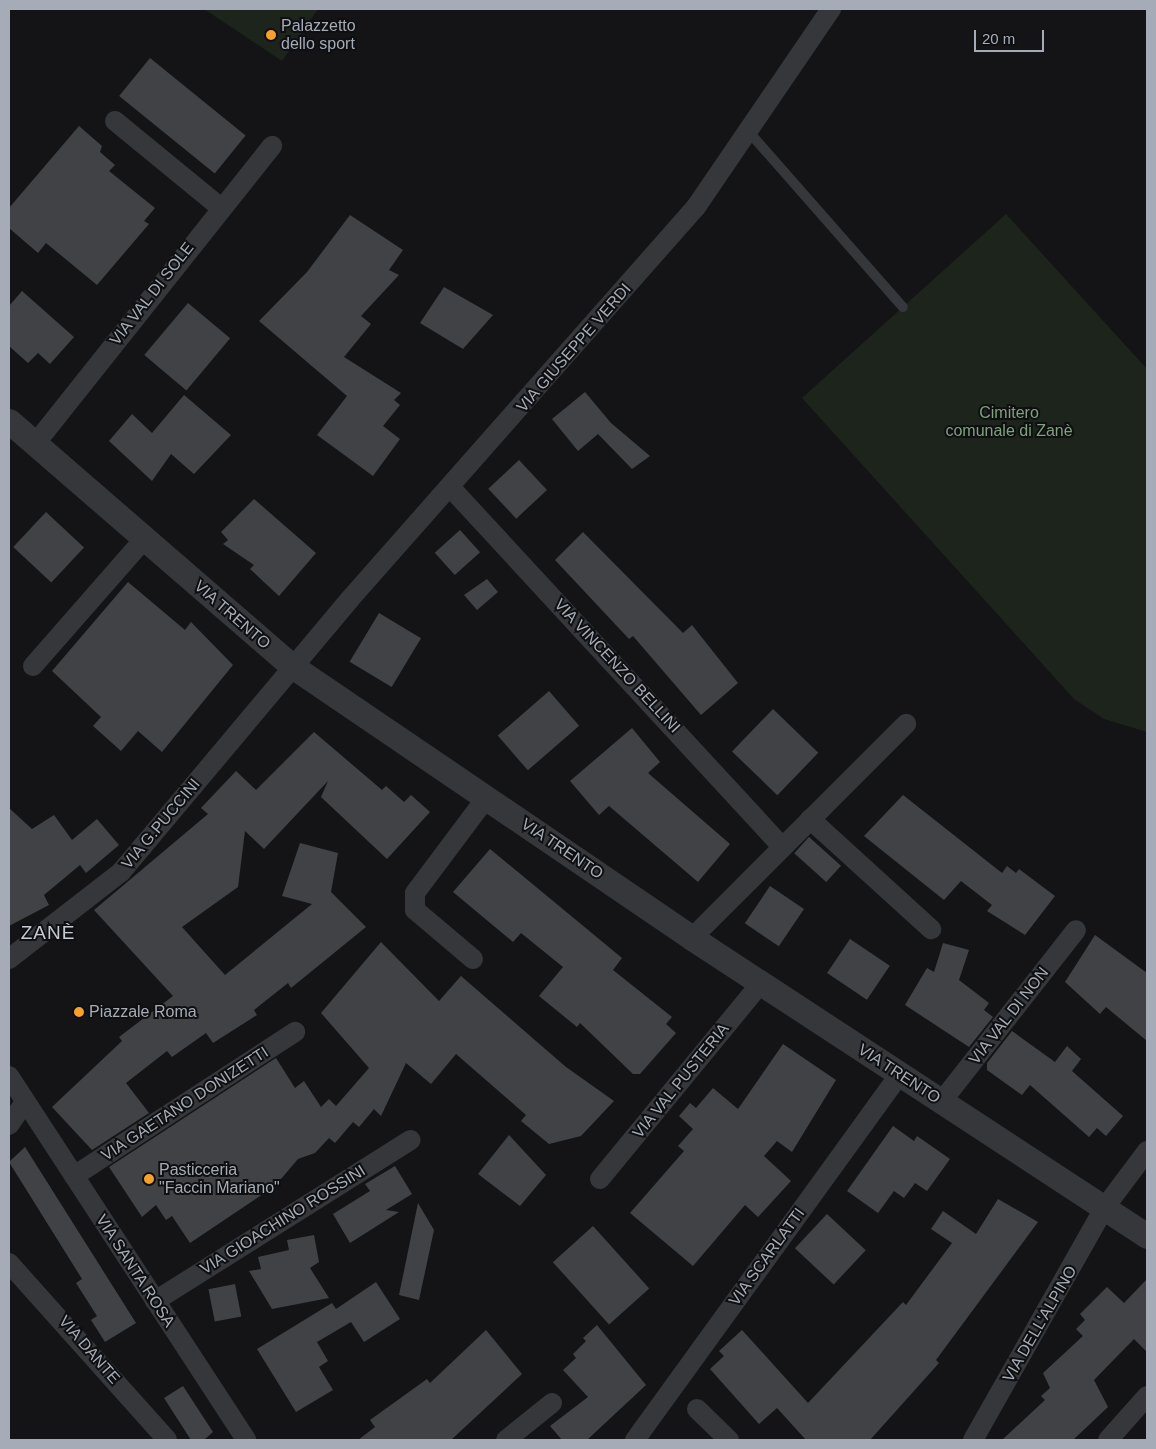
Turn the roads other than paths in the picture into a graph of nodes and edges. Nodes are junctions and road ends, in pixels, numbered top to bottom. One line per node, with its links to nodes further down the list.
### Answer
1 (831, 9): 3 (street, VIA GIUSEPPE VERDI)
2 (115, 121): 5 (street)
3 (749, 132): 6 (lane); 9 (street, VIA GIUSEPPE VERDI)
4 (272, 146): 5 (street, VIA VAL DI SOLE)
5 (220, 208): 8 (street, VIA VAL DI SOLE)
6 (903, 307)
7 (9, 421): 8 (street, VIA TRENTO)
8 (35, 444): 10 (street, VIA TRENTO)
9 (452, 489): 12 (street, VIA GIUSEPPE VERDI); 16 (street, VIA VINCENZO BELLINI)
10 (144, 539): 11 (street); 12 (street, VIA TRENTO)
11 (33, 666)
12 (292, 666): 14 (street, VIA TRENTO); 20 (street, VIA G.PUCCINI)
13 (906, 724): 15 (street)
14 (486, 798): 19 (street, VIA TRENTO); 21 (street)
15 (810, 819): 16 (street); 17 (street)
16 (780, 845): 19 (street)
17 (932, 929)
18 (1076, 930): 26 (street, VIA VAL DI NON)
19 (692, 938): 22 (street, VIA TRENTO)
20 (9, 959)
21 (473, 959)
22 (761, 983): 24 (street, VIA TRENTO); 32 (street, VIA VAL PUSTERIA)
23 (295, 1032): 31 (street, VIA GAETANO DONIZETTI)
24 (899, 1075): 26 (street, VIA TRENTO); 43 (street, VIA SCARLATTI)
25 (9, 1076): 27 (street, VIA SANTA ROSA)
26 (942, 1101): 33 (street, VIA TRENTO)
27 (25, 1102): 28 (street); 31 (street, VIA SANTA ROSA)
28 (9, 1125)
29 (411, 1140): 36 (street, VIA GIOACHINO ROSSINI)
30 (1147, 1151): 33 (street, VIA DELL'ALPINO)
31 (74, 1176): 36 (street, VIA SANTA ROSA)
32 (600, 1179)
33 (1105, 1207): 34 (street, VIA TRENTO); 45 (street, VIA DELL'ALPINO)
34 (1147, 1236)
35 (9, 1263): 40 (street, VIA DANTE)
36 (155, 1301): 41 (street, VIA SANTA ROSA)
37 (1147, 1396): 46 (street)
38 (552, 1403): 42 (street)
39 (697, 1409): 44 (street)
40 (167, 1440)
41 (246, 1440)
42 (506, 1440)
43 (635, 1440)
44 (729, 1440)
45 (973, 1440)
46 (1108, 1440)

